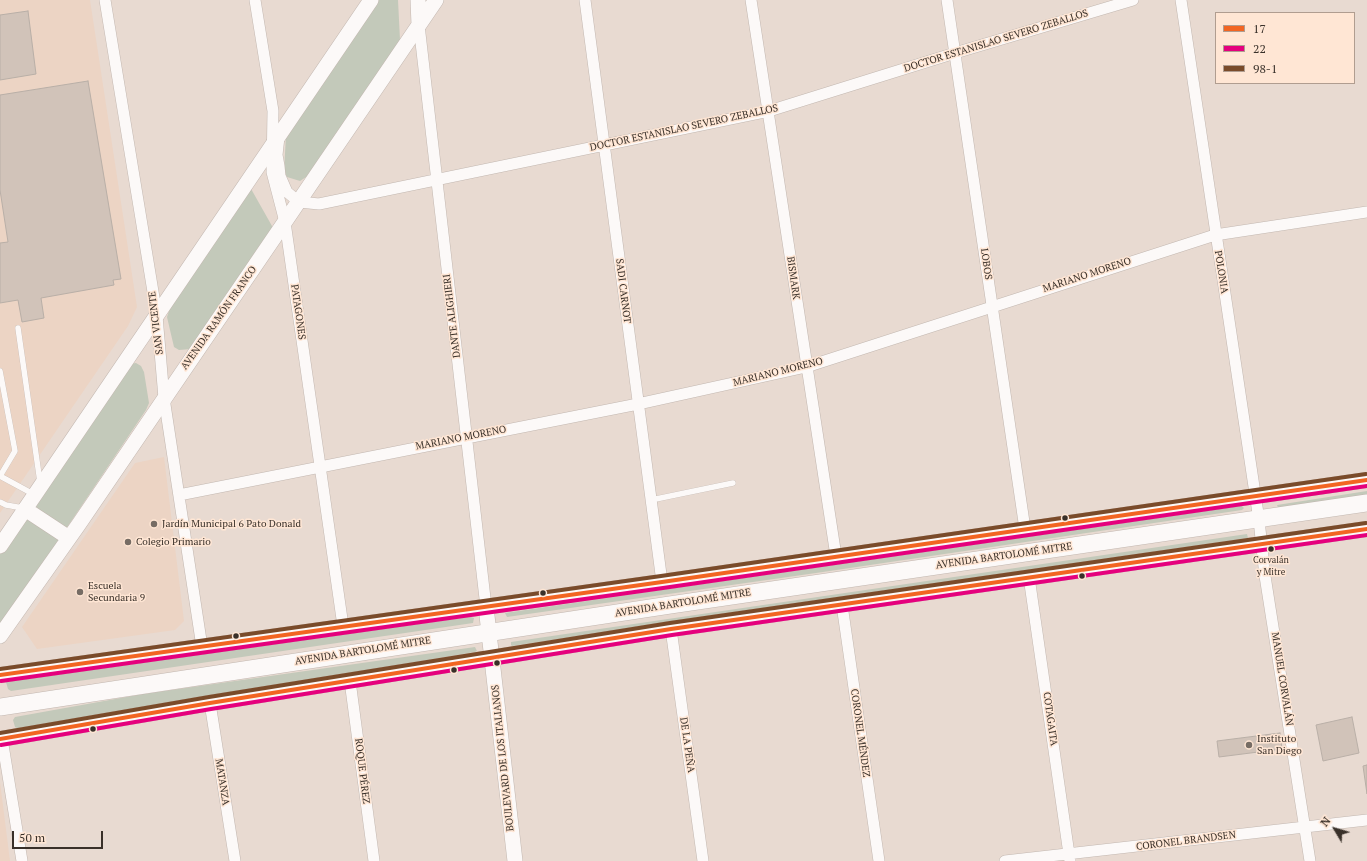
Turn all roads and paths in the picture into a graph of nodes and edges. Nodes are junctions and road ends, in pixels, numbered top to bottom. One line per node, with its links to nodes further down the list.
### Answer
1 (105, 0): 24 (street, SAN VICENTE)
2 (255, 0): 16 (street, PATAGONES)
3 (371, 0): 12 (street)
4 (374, 0): 12 (street)
5 (418, 0): 13 (street)
6 (436, 0): 13 (street, AVENIDA RAMÓN FRANCO)
7 (585, 0): 17 (street, SADI CARNOT)
8 (751, 0): 15 (street, BISMARK)
9 (947, 0): 14 (street, LOBOS)
10 (1133, 0): 14 (street, DOCTOR ESTANISLAO SEVERO ZEBALLOS)
11 (1181, 0): 22 (street, POLONIA)
12 (362, 14): 16 (street)
13 (419, 25): 18 (street, DANTE ALIGHIERI); 19 (street, AVENIDA RAMÓN FRANCO)
14 (955, 53): 15 (street, DOCTOR ESTANISLAO SEVERO ZEBALLOS); 23 (street, LOBOS)
15 (769, 111): 17 (street, DOCTOR ESTANISLAO SEVERO ZEBALLOS); 26 (street, BISMARK)
16 (276, 142): 19 (street); 21 (street, PATAGONES); 24 (street)
17 (604, 144): 18 (street, DOCTOR ESTANISLAO SEVERO ZEBALLOS); 29 (street, SADI CARNOT)
18 (436, 181): 19 (street, DOCTOR ESTANISLAO SEVERO ZEBALLOS); 30 (street, DANTE ALIGHIERI)
19 (299, 202): 21 (street, AVENIDA RAMÓN FRANCO)
20 (1367, 212): 22 (street, MARIANO MORENO)
21 (284, 222): 28 (street, AVENIDA RAMÓN FRANCO); 31 (street, PATAGONES)
22 (1215, 235): 23 (street, MARIANO MORENO); 36 (street, POLONIA)
23 (992, 306): 26 (street, MARIANO MORENO); 42 (street, LOBOS)
24 (157, 316): 28 (street, SAN VICENTE); 34 (street)
25 (18, 328): 34 (lane)
26 (806, 367): 29 (street, MARIANO MORENO); 47 (street, BISMARK)
27 (0, 371): 34 (lane)
28 (164, 398): 35 (street, SAN VICENTE); 44 (street, AVENIDA RAMÓN FRANCO)
29 (638, 404): 30 (street, MARIANO MORENO); 37 (street, SADI CARNOT)
30 (466, 437): 31 (street, MARIANO MORENO); 51 (street, DANTE ALIGHIERI)
31 (320, 467): 35 (street, MARIANO MORENO); 52 (street, PATAGONES)
32 (1367, 480): 36 (street)
33 (734, 482): 37 (lane)
34 (38, 491): 40 (street)
35 (178, 495): 56 (street, SAN VICENTE)
36 (1255, 496): 41 (street, POLONIA); 42 (street)
37 (651, 500): 49 (street, SADI CARNOT)
38 (0, 502): 40 (lane)
39 (1367, 503): 41 (main road, AVENIDA BARTOLOMÉ MITRE)
40 (26, 509): 44 (street); 46 (street)
41 (1259, 520): 45 (street, POLONIA); 54 (main road, AVENIDA BARTOLOMÉ MITRE)
42 (1025, 529): 47 (street)
43 (1367, 529): 45 (street)
44 (69, 538): 55 (street, AVENIDA RAMÓN FRANCO)
45 (1262, 544): 48 (street); 64 (street, MANUEL CORVALÁN)
46 (0, 546)
47 (836, 556): 49 (street)
48 (1030, 577): 50 (street); 65 (street, COTAGAITA)
49 (662, 582): 51 (street)
50 (842, 605): 53 (street); 71 (street, CORONEL MÉNDEZ)
51 (486, 607): 52 (street); 54 (street, BOULEVARD DE LOS ITALIANOS)
52 (343, 626): 56 (street)
53 (671, 629): 57 (street); 70 (street, DE LA PEÑA)
54 (490, 632): 57 (street, BOULEVARD DE LOS ITALIANOS); 61 (main road, AVENIDA BARTOLOMÉ MITRE)
55 (0, 636)
56 (202, 647): 58 (street)
57 (492, 658): 59 (street); 69 (street, BOULEVARD DE LOS ITALIANOS)
58 (0, 675)
59 (350, 681): 60 (street); 68 (street, ROQUE PÉREZ)
60 (210, 703): 62 (street); 67 (street, MATANZA)
61 (0, 707)
62 (1, 735): 66 (street)
63 (1367, 820): 64 (street, CORONEL BRANDSEN)
64 (1306, 827): 65 (street, CORONEL BRANDSEN); 73 (street, MANUEL CORVALÁN)
65 (1069, 858): 72 (street, CORONEL BRANDSEN)
66 (22, 861)
67 (235, 861)
68 (374, 861)
69 (515, 861)
70 (703, 861)
71 (879, 861)
72 (1005, 861)
73 (1310, 861)

